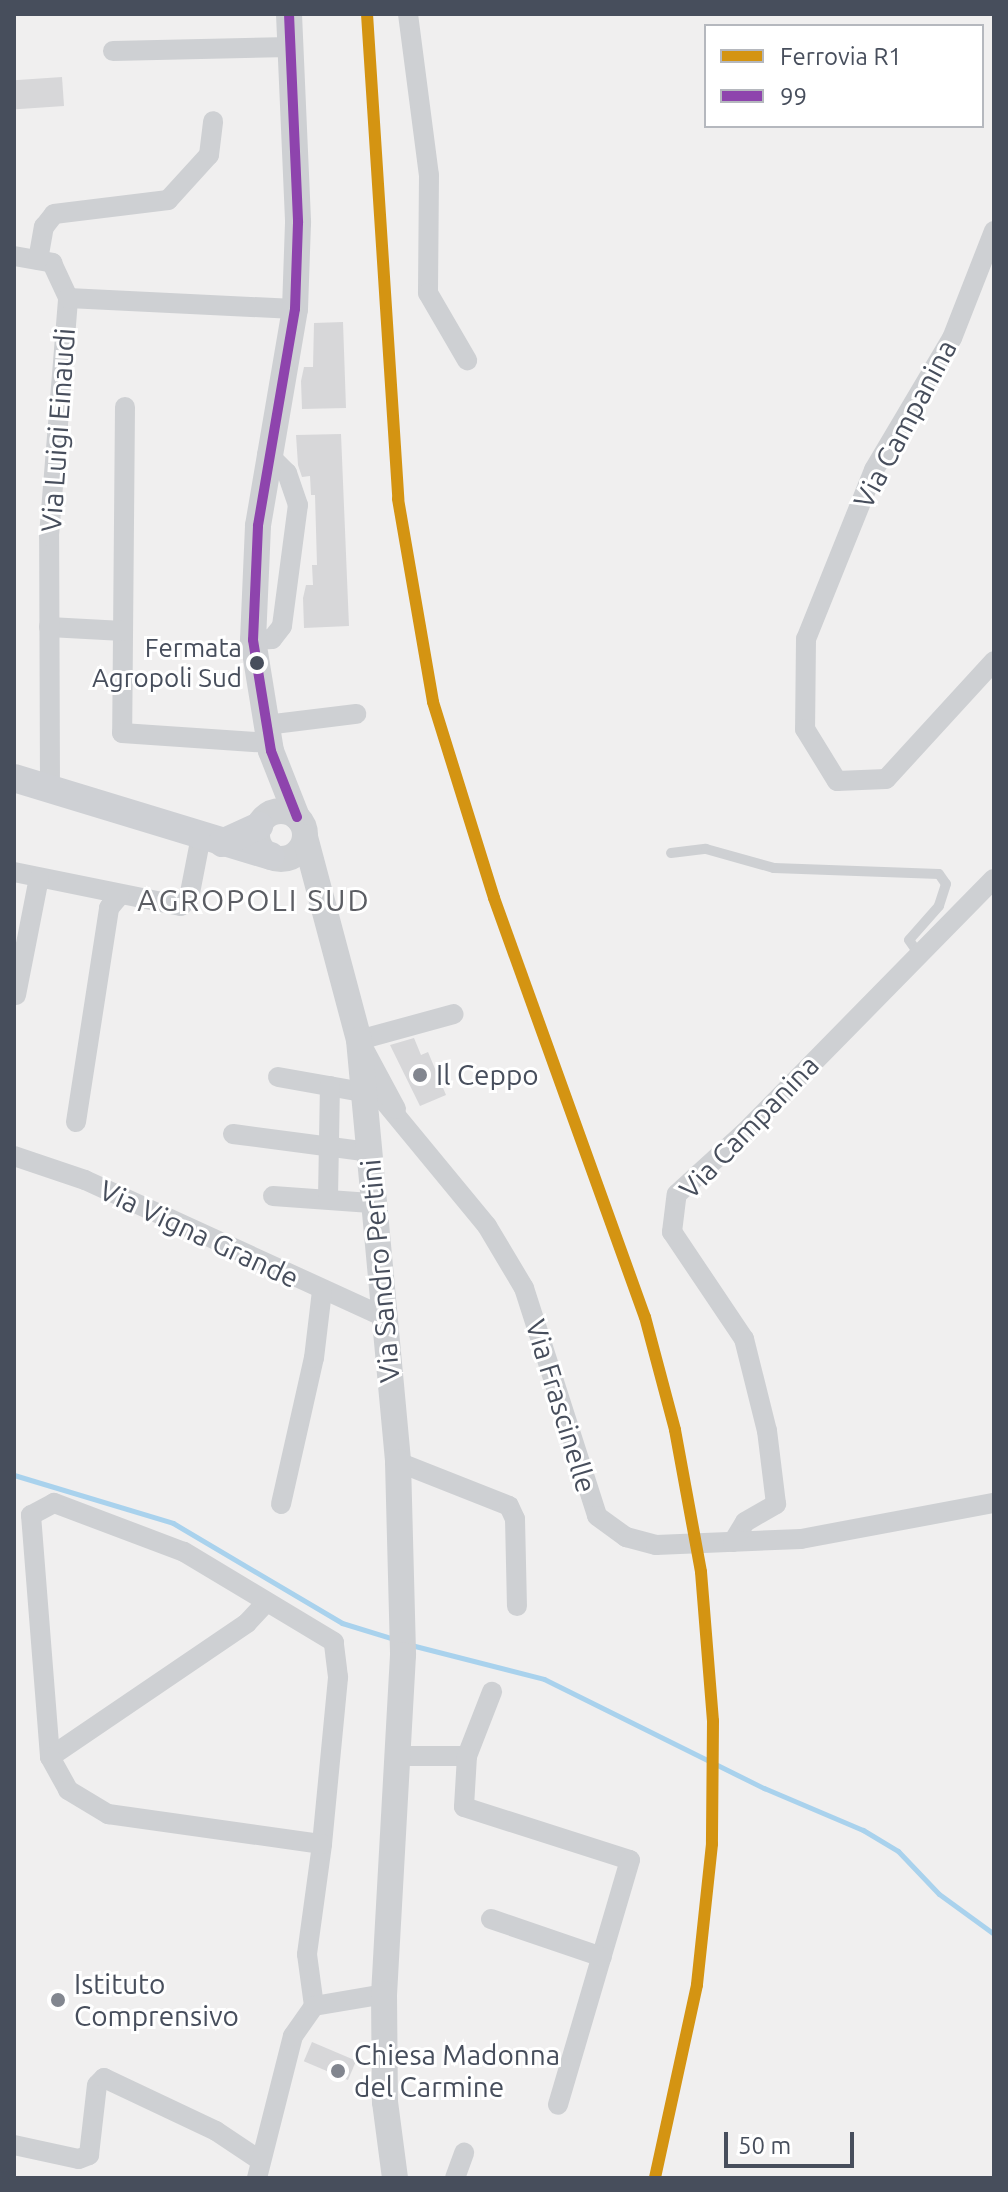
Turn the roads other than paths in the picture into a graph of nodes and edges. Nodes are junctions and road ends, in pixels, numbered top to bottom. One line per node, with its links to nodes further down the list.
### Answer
1 (289, 14): 3 (street)
2 (408, 14): 11 (street)
3 (290, 47): 4 (street); 10 (street)
4 (113, 51)
5 (213, 121): 8 (street)
6 (994, 231): 19 (street, Via Campanina)
7 (14, 256): 8 (street)
8 (38, 260): 9 (street)
9 (68, 298): 10 (street, Via Luigi Einaudi); 16 (street, Via Luigi Einaudi)
10 (295, 309): 13 (street)
11 (467, 360)
12 (125, 407): 17 (street)
13 (267, 453): 14 (street); 15 (street)
14 (257, 544): 15 (street); 18 (street)
15 (294, 547): 18 (street)
16 (49, 627): 17 (street); 23 (street, Via Luigi Einaudi)
17 (123, 631): 21 (street)
18 (253, 640): 21 (street)
19 (994, 661)
20 (356, 714): 21 (street)
21 (269, 740): 24 (street); 25 (street, Via Sandro Pertini)
22 (14, 778): 23 (main road)
23 (50, 789): 26 (main road)
24 (262, 822): 25 (street); 26 (main road); 28 (street)
25 (301, 827): 28 (street); 32 (street, Via Sandro Pertini)
26 (212, 840): 28 (main road); 33 (street)
27 (671, 853): 34 (lane)
28 (275, 857): 32 (street)
29 (14, 872): 30 (street)
30 (39, 878): 33 (street); 35 (street)
31 (994, 879): 34 (street, Via Campanina)
32 (319, 893): 37 (street, Via Sandro Pertini)
33 (119, 896): 42 (street)
34 (918, 953): 55 (street, Via Campanina)
35 (16, 995)
36 (454, 1014): 37 (street)
37 (359, 1040): 40 (street, Via Sandro Pertini); 41 (street, Via Frascinelle)
38 (278, 1077): 39 (street, Via Frascinelle)
39 (330, 1086): 40 (street, Via Frascinelle); 45 (street)
40 (363, 1098): 41 (street, Via Frascinelle); 44 (street, Via Sandro Pertini)
41 (398, 1118): 44 (street); 55 (street, Via Frascinelle)
42 (76, 1122)
43 (233, 1134): 45 (street)
44 (368, 1144): 45 (street); 49 (street, Via Sandro Pertini)
45 (327, 1148): 48 (street)
46 (14, 1156): 50 (street, Via Vigna Grande)
47 (273, 1196): 48 (street)
48 (328, 1198): 49 (street)
49 (371, 1203): 51 (street, Via Sandro Pertini)
50 (322, 1291): 51 (street, Via Vigna Grande); 54 (street)
51 (382, 1316): 52 (street, Via Sandro Pertini)
52 (398, 1462): 57 (street); 59 (street, Via Sandro Pertini)
53 (994, 1503): 55 (street, Via Frascinelle)
54 (281, 1504)
55 (733, 1542)
56 (265, 1604): 61 (street); 61 (street); 62 (street)
57 (517, 1606)
58 (492, 1692): 60 (street)
59 (399, 1756): 60 (street); 65 (street, Via Sandro Pertini)
60 (467, 1756): 64 (street)
61 (50, 1757): 62 (street)
62 (322, 1844): 66 (street)
63 (491, 1919): 64 (street)
64 (602, 1957): 67 (street)
65 (384, 1994): 66 (street); 71 (street, Via Sandro Pertini)
66 (314, 2006): 70 (street)
67 (558, 2105)
68 (14, 2145): 70 (street)
69 (464, 2153): 72 (street)
70 (258, 2168)
71 (395, 2178)
72 (455, 2178)

